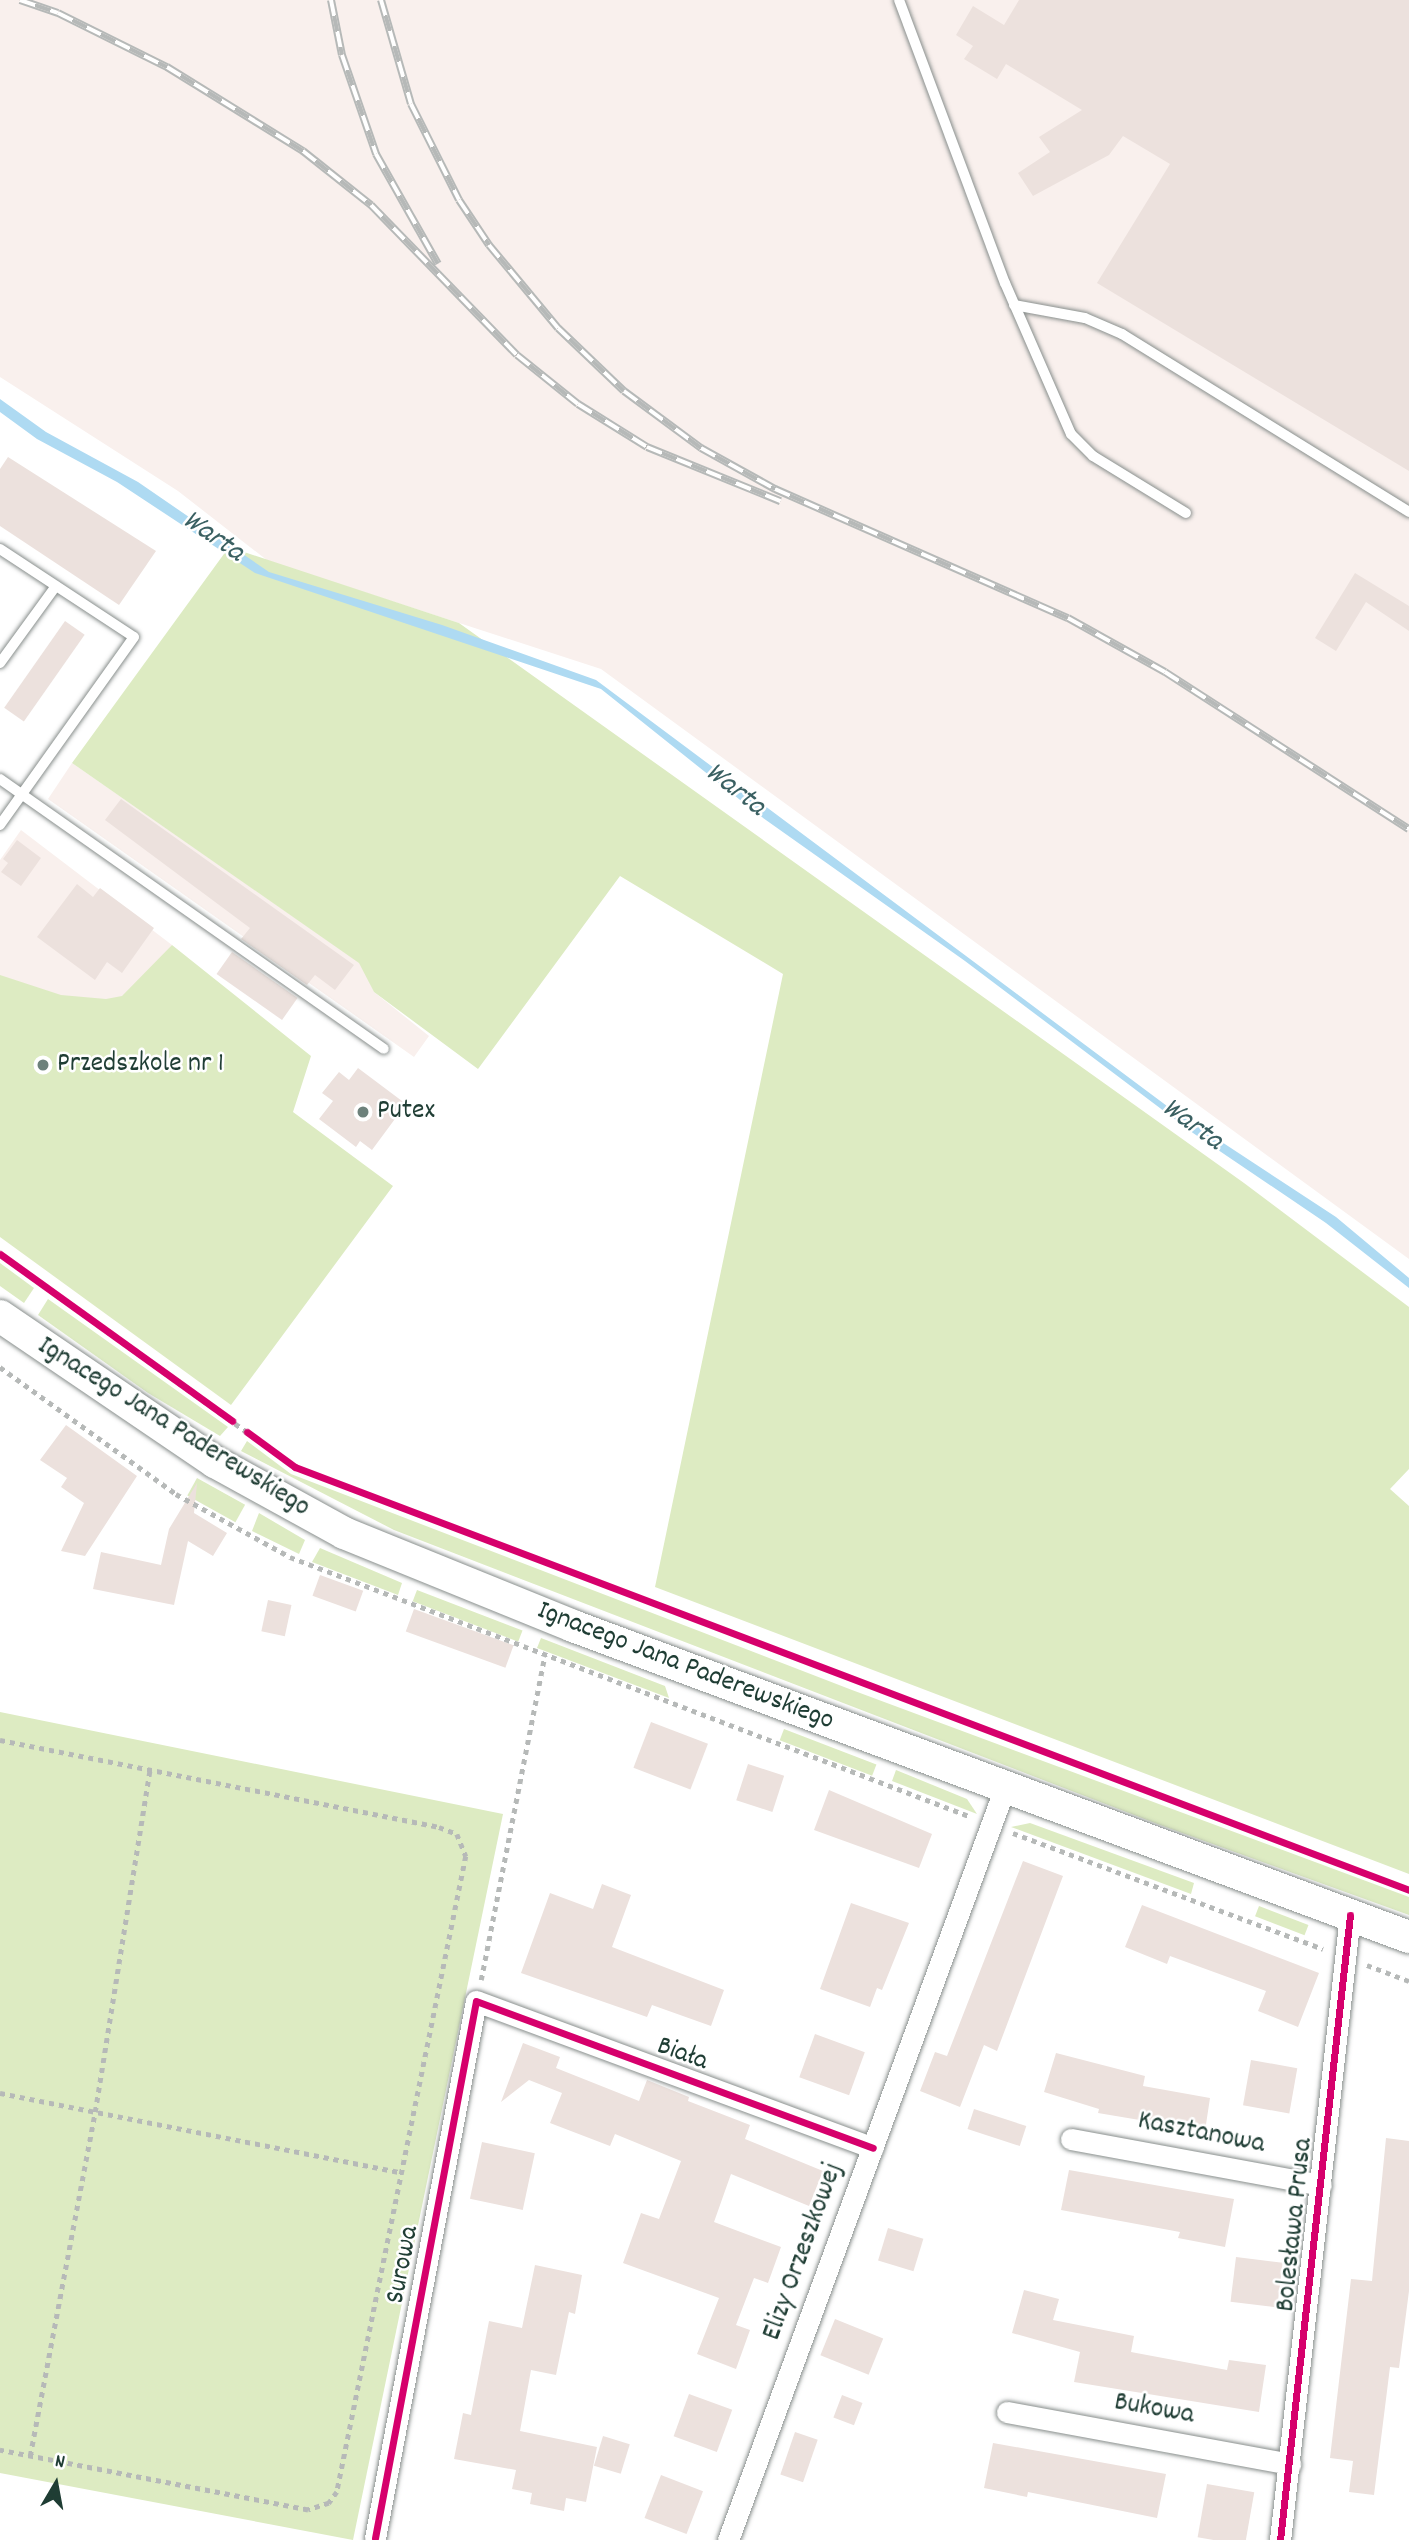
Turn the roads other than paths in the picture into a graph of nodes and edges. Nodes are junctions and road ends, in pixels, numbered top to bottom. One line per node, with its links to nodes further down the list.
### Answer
1 (899, 0): 2 (lane)
2 (1014, 305): 3 (lane); 4 (lane)
3 (1409, 512)
4 (1186, 513)
5 (0, 549): 6 (lane)
6 (56, 586): 7 (lane); 9 (lane)
7 (0, 663)
8 (0, 779): 9 (lane)
9 (22, 795): 10 (lane); 11 (lane)
10 (0, 825)
11 (384, 1049)
12 (0, 1316): 13 (main road, Ignacego Jana Paderewskiego)
13 (1005, 1787): 14 (main road, Ignacego Jana Paderewskiego); 18 (street, Elizy Orzeszkowej)
14 (1350, 1915): 15 (main road, Ignacego Jana Paderewskiego); 19 (street, Bolesława Prusa)
15 (1409, 1937)
16 (477, 2001): 18 (street, Biała); 22 (street, Surowa)
17 (1071, 2138): 19 (street, Kasztanowa)
18 (873, 2148): 23 (street, Elizy Orzeszkowej)
19 (1321, 2185): 21 (street, Bolesława Prusa)
20 (1007, 2412): 21 (street, Bukowa)
21 (1290, 2464): 24 (street, Bolesława Prusa)
22 (375, 2538)
23 (729, 2540)
24 (1280, 2540)

